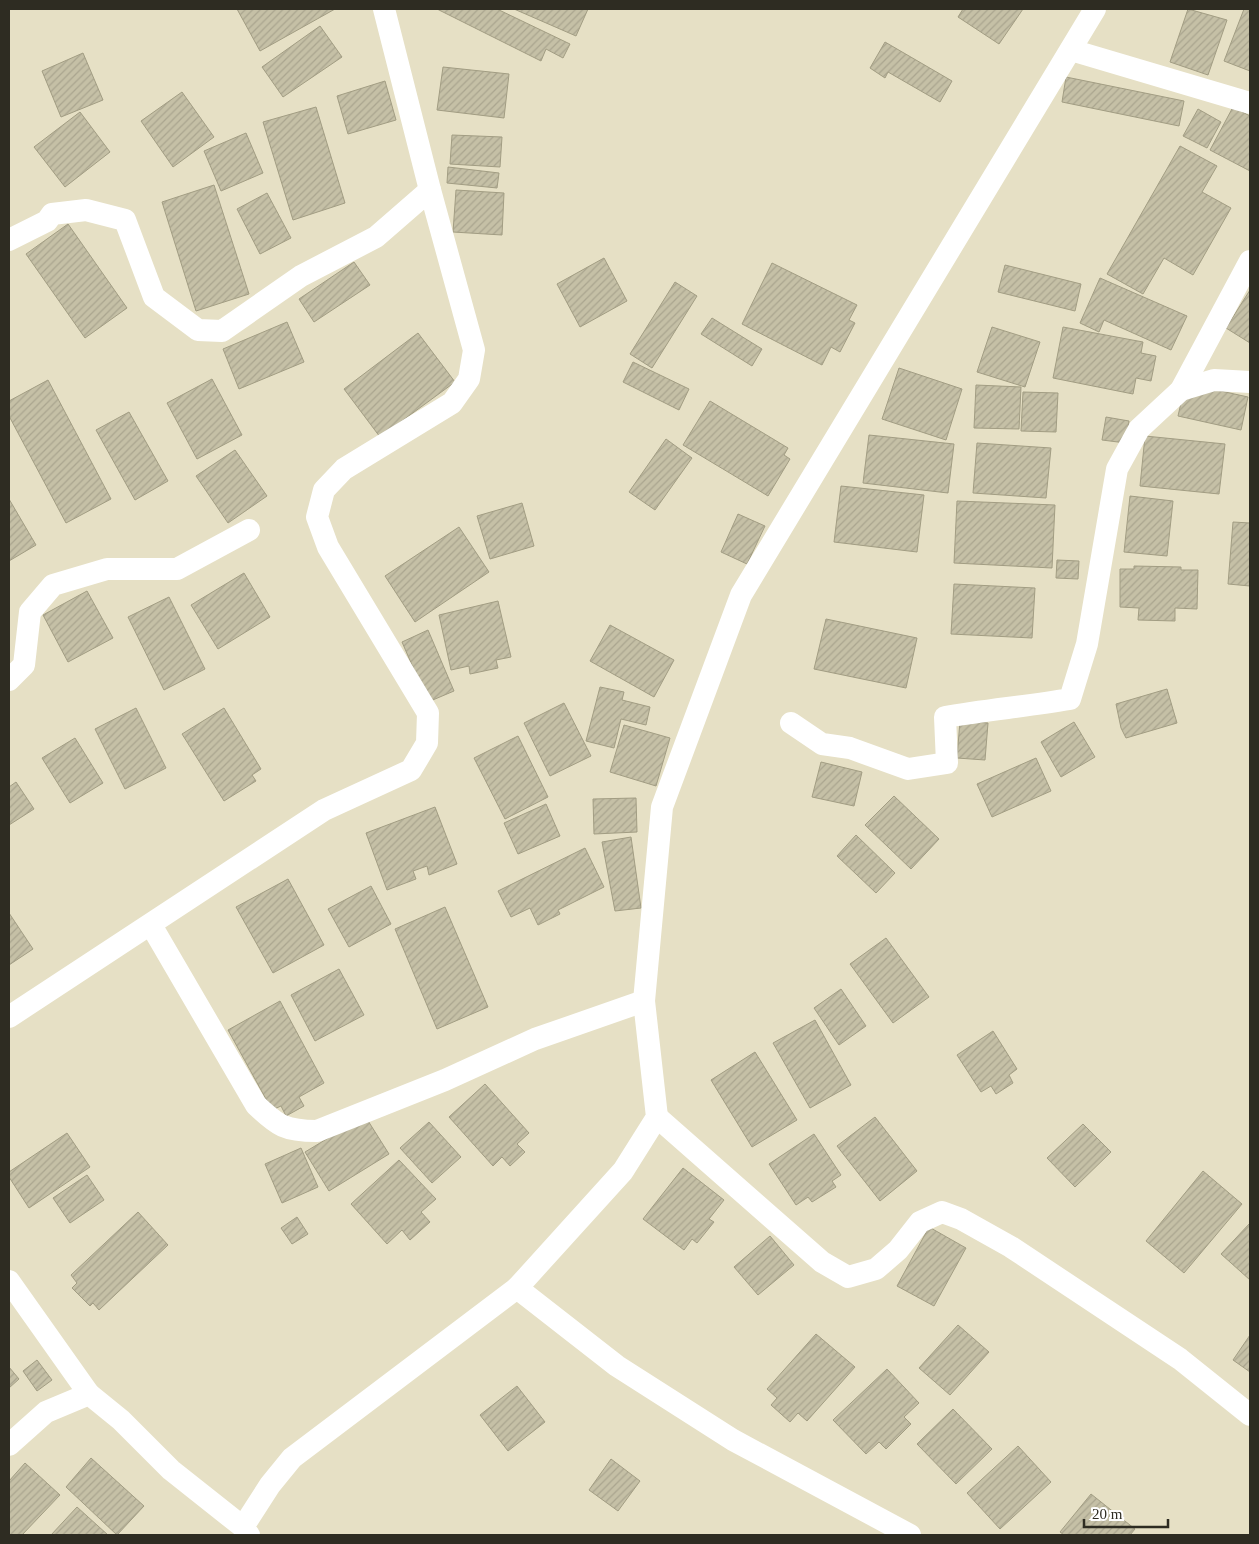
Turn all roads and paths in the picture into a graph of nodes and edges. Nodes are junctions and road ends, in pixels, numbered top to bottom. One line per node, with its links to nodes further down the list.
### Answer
1 (384, 9): 5 (street)
2 (1096, 9): 3 (street)
3 (1071, 50): 4 (street); 14 (street)
4 (1250, 103)
5 (430, 190): 6 (street); 13 (street)
6 (9, 240)
7 (1250, 262): 9 (street)
8 (1250, 382): 9 (street)
9 (1181, 390): 12 (street)
10 (249, 530): 11 (street)
11 (9, 680)
12 (792, 723)
13 (151, 925): 14 (street); 15 (street)
14 (644, 1001): 16 (street)
15 (9, 1018)
16 (657, 1117): 18 (street); 20 (street)
17 (9, 1282): 19 (street)
18 (517, 1288): 22 (street); 23 (street)
19 (89, 1394): 21 (street); 22 (street)
20 (1250, 1415)
21 (9, 1444)
22 (246, 1531)
23 (910, 1535)

